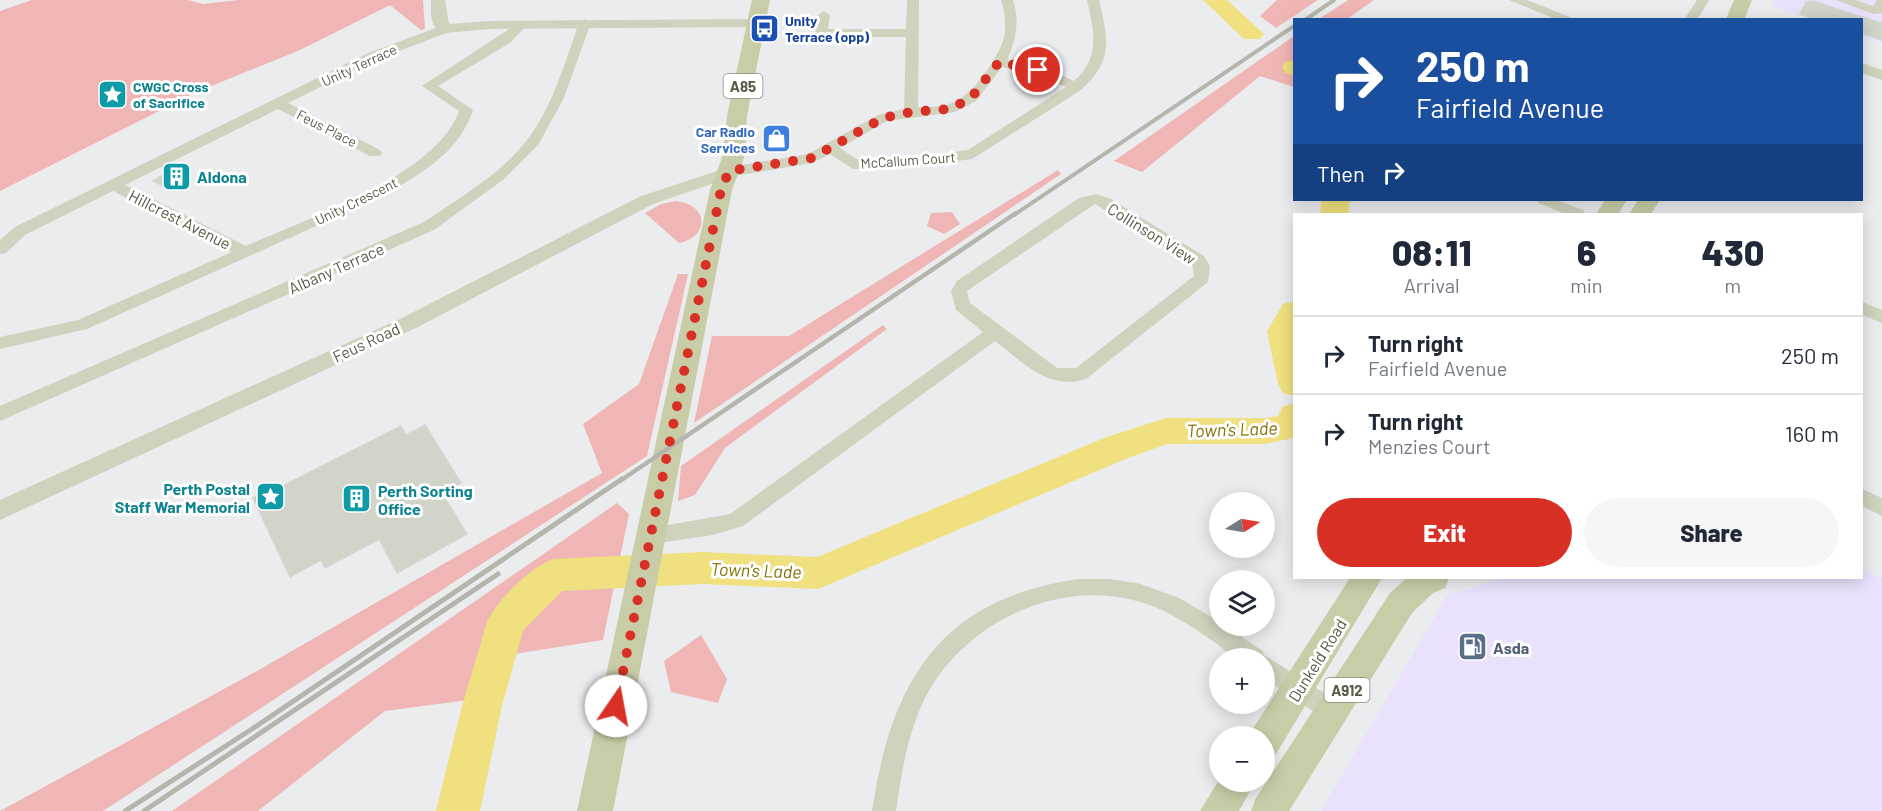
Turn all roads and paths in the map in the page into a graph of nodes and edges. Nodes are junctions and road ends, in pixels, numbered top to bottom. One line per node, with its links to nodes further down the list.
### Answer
1 (438, 0): 19 (street)
2 (761, 0): 17 (main road, A85)
3 (913, 0): 20 (street)
4 (1007, 0): 21 (street)
5 (1093, 0): 24 (street, McCallum Court)
6 (1515, 0): 11 (street)
7 (1703, 0): 14 (street)
8 (1842, 0): 9 (street)
9 (1882, 1)
10 (1754, 3): 15 (main road)
11 (1540, 4): 13 (street)
12 (824, 15): 20 (street)
13 (1567, 18)
14 (1691, 18)
15 (1737, 18)
16 (585, 23): 17 (street, Unity Terrace); 18 (street, Unity Terrace); 39 (street, Albany Terrace)
17 (756, 23): 29 (main road, A85)
18 (520, 26): 19 (street, Unity Terrace); 34 (street, Unity Crescent)
19 (445, 29): 25 (street, Unity Terrace)
20 (913, 33): 26 (street)
21 (999, 62): 24 (street); 26 (street)
22 (1863, 68): 23 (street)
23 (1882, 75)
24 (1076, 87): 27 (street, McCallum Court)
25 (279, 104): 28 (street, Feus Place); 30 (street, Unity Terrace)
26 (911, 112): 27 (street)
27 (832, 148): 29 (street)
28 (375, 153)
29 (729, 171): 42 (street, Feus Road); 43 (main road, A85)
30 (115, 186): 33 (street, Unity Terrace); 34 (street, Hillcrest Avenue)
31 (1546, 201): 32 (street)
32 (1576, 213)
33 (0, 249)
34 (246, 252): 38 (street)
35 (1863, 308): 36 (street)
36 (1882, 316)
37 (995, 332): 37 (street, Collinson View); 43 (street)
38 (0, 343)
39 (0, 414)
40 (1863, 498): 41 (street)
41 (1882, 508)
42 (0, 510)
43 (652, 536): 52 (main road, A85)
44 (1366, 579): 48 (main road, Dunkeld Road / A912)
45 (1432, 579): 49 (main road, A912)
46 (1240, 648): 53 (street)
47 (1275, 672): 48 (street)
48 (1300, 689): 49 (street); 50 (main road, Dunkeld Road / A912)
49 (1334, 712): 55 (main road, A912)
50 (1275, 726)
51 (1231, 792): 54 (main road)
52 (595, 811)
53 (884, 811)
54 (1218, 811)
55 (1269, 811)

